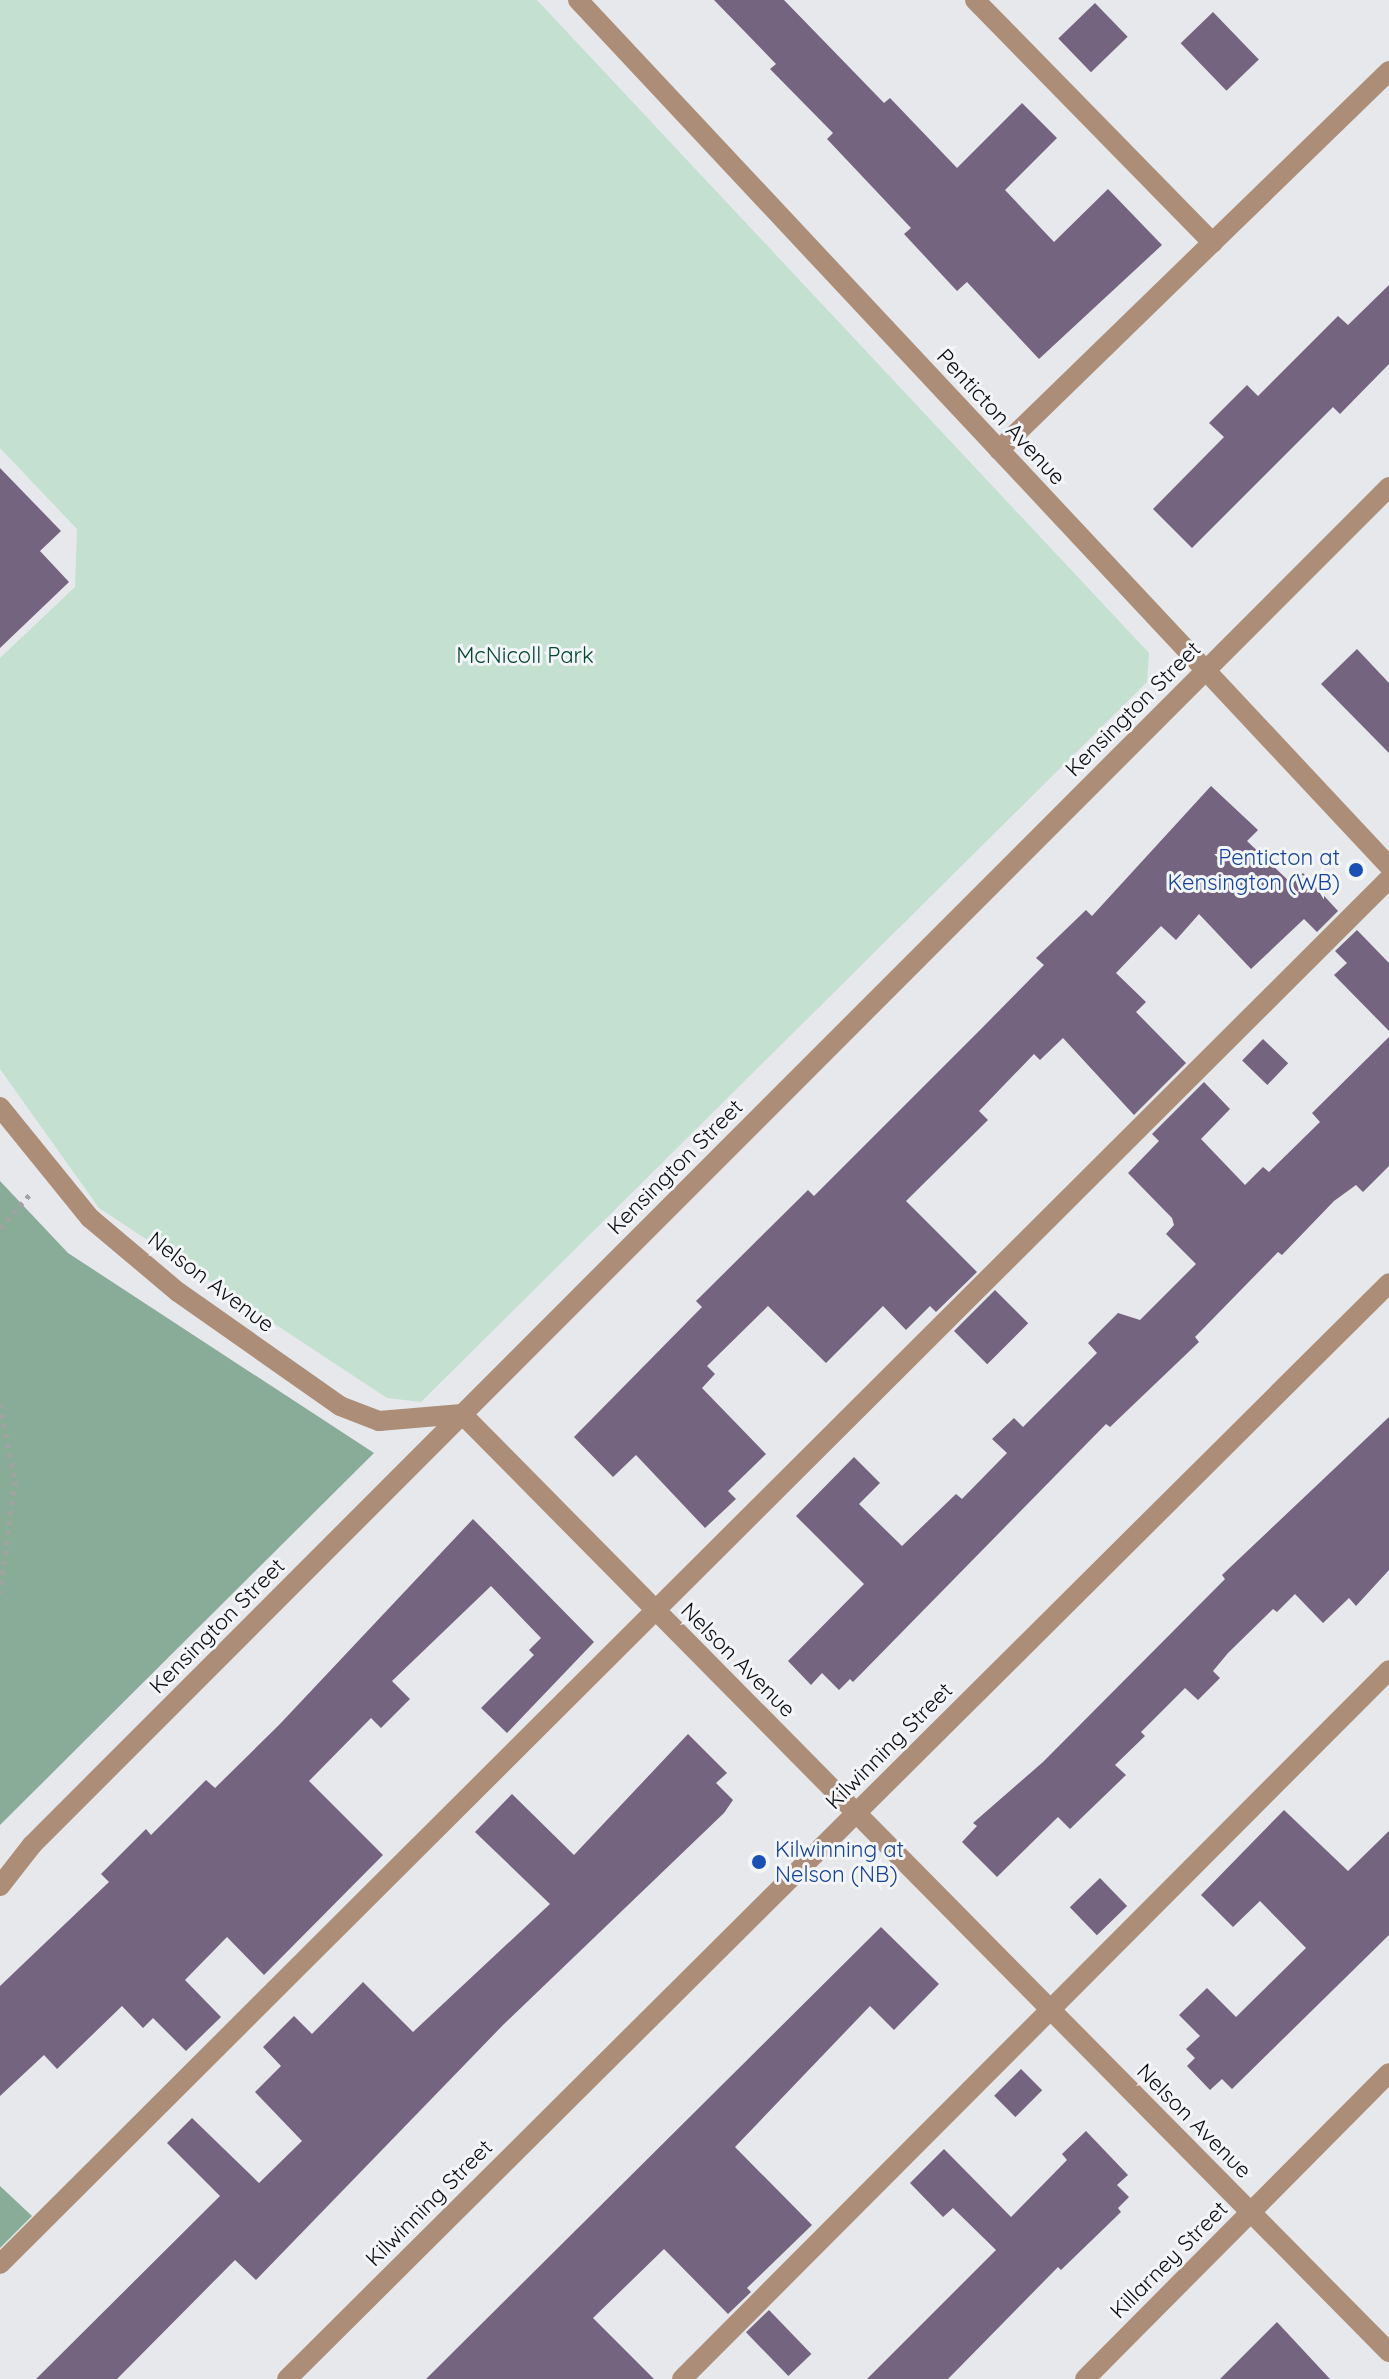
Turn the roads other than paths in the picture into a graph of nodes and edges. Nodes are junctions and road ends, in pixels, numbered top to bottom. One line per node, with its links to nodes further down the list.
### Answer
1 (578, 0): 5 (street, Penticton Avenue)
2 (975, 0): 4 (street)
3 (1389, 71): 4 (street)
4 (1213, 243): 5 (street)
5 (999, 450): 7 (street, Penticton Avenue)
6 (1389, 487): 7 (street, Kensington Street)
7 (1206, 670): 8 (street, Penticton Avenue); 12 (street, Kensington Street)
8 (1389, 866)
9 (1389, 879): 13 (street)
10 (0, 1107): 12 (street, Nelson Avenue)
11 (1389, 1283): 15 (street, Kilwinning Street)
12 (462, 1414): 13 (street, Nelson Avenue); 16 (street, Kensington Street)
13 (656, 1610): 15 (street, Nelson Avenue); 20 (street)
14 (1389, 1670): 17 (street)
15 (856, 1813): 17 (street, Nelson Avenue); 22 (street, Kilwinning Street)
16 (0, 1886)
17 (1050, 2009): 19 (street, Nelson Avenue); 23 (street)
18 (1389, 2073): 19 (street, Killarney Street)
19 (1251, 2212): 21 (street, Nelson Avenue); 24 (street, Killarney Street)
20 (0, 2264)
21 (1389, 2352)
22 (287, 2379)
23 (682, 2379)
24 (1085, 2379)

